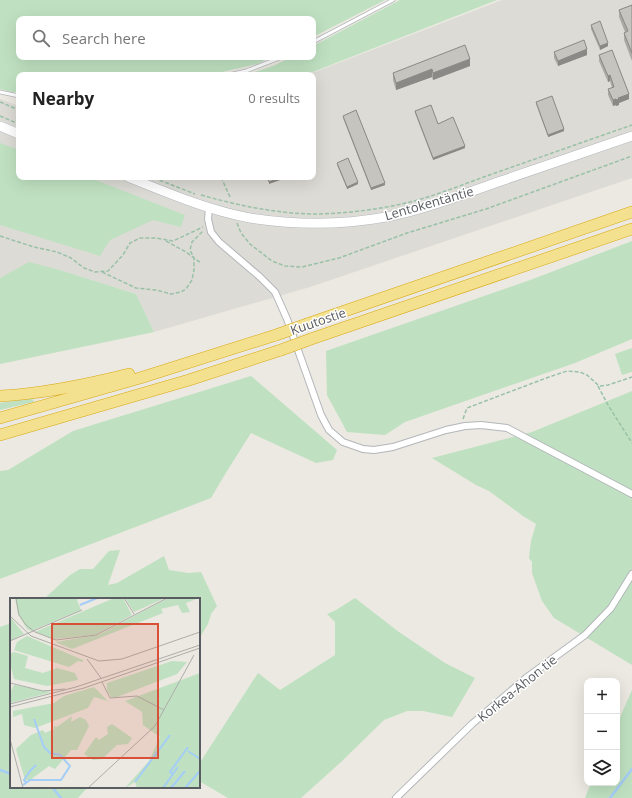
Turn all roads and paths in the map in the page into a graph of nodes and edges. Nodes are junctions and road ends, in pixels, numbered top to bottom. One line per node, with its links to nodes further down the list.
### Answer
1 (393, 0): 2 (lane)
2 (316, 40)
3 (274, 60): 4 (lane)
4 (242, 72)
5 (0, 92): 6 (lane)
6 (16, 95)
7 (0, 102): 8 (path)
8 (16, 109)
9 (0, 116): 10 (path)
10 (16, 123)
11 (632, 125): 17 (path)
12 (0, 126): 13 (street)
13 (16, 133)
14 (632, 136): 20 (street, Lentokentäntie)
15 (632, 156): 22 (path)
16 (136, 180): 20 (street, Lentokentäntie)
17 (160, 180)
18 (222, 180): 19 (path)
19 (230, 197)
20 (209, 208): 23 (street)
21 (632, 212): 30 (highway, Kuutostie)
22 (238, 223)
23 (208, 225): 26 (path); 27 (path); 39 (street)
24 (632, 229): 30 (highway, Kuutostie)
25 (0, 236): 29 (path)
26 (164, 240): 27 (path); 29 (path)
27 (194, 258): 28 (path); 29 (path)
28 (201, 263)
29 (102, 272)
30 (361, 315): 31 (highway, Kuutostie, bridge); 37 (highway, Kuutostie, bridge)
31 (276, 335): 34 (highway); 35 (highway, Kuutostie)
32 (632, 377): 33 (path)
33 (598, 385): 36 (path); 38 (path)
34 (0, 396)
35 (0, 418)
36 (463, 420)
37 (0, 435)
38 (632, 443)
39 (632, 494)
40 (632, 574): 41 (street, Korkea-Ahon tie)
41 (396, 798)

